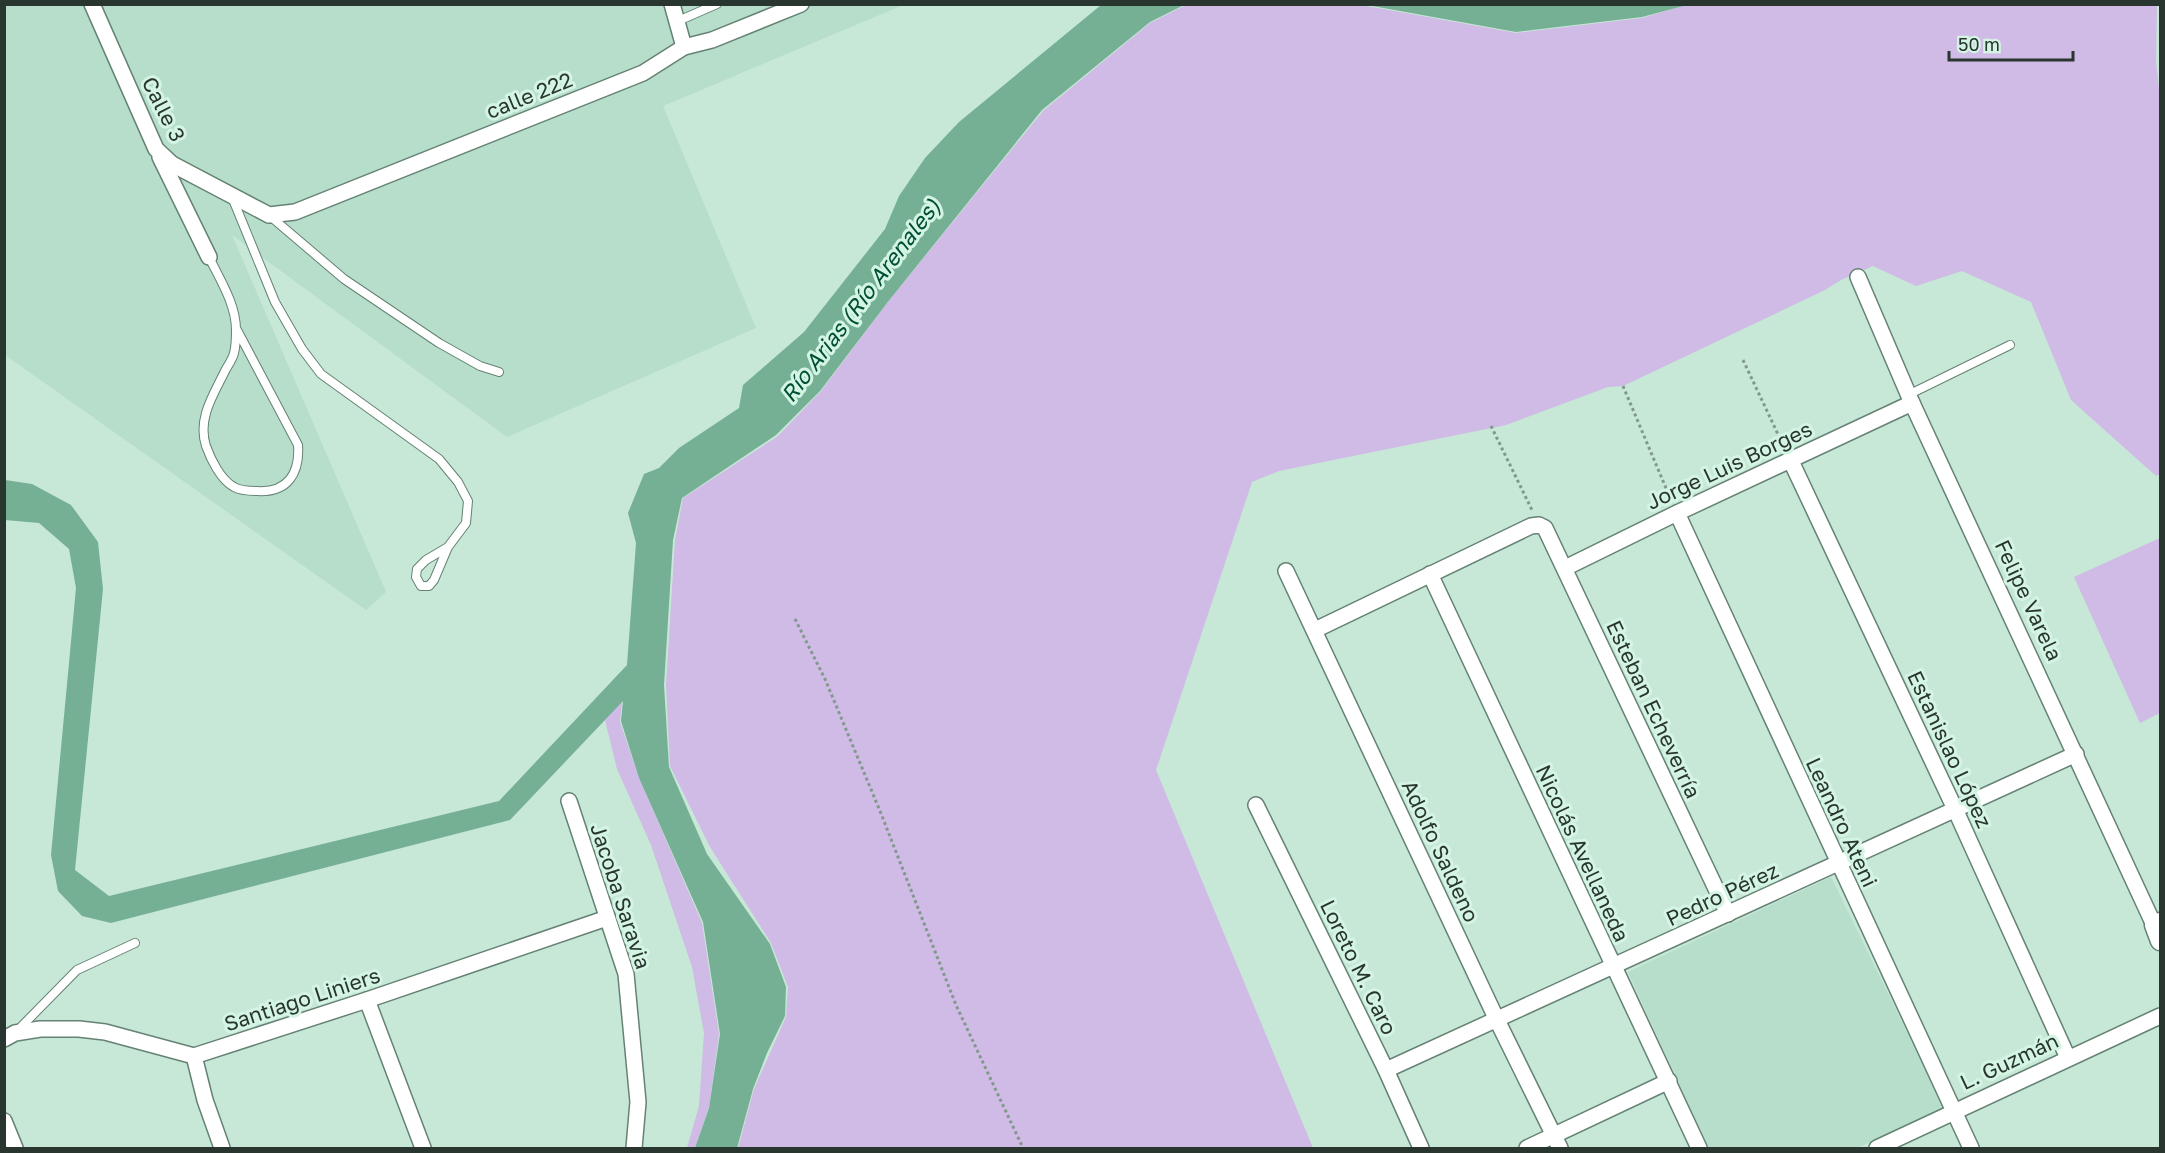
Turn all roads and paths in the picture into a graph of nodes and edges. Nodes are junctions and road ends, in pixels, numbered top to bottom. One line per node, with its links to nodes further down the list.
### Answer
1 (92, 4): 7 (street, Calle 3)
2 (672, 4): 5 (street)
3 (717, 4): 5 (lane)
4 (801, 4): 6 (street, calle 222)
5 (678, 21): 6 (street)
6 (684, 47): 9 (street, calle 222)
7 (156, 149): 8 (street, Calle 3); 10 (street)
8 (231, 195): 9 (street, Calle 3); 22 (lane)
9 (268, 215): 15 (lane)
10 (209, 257): 12 (lane)
11 (1858, 277): 17 (street, Felipe Varela)
12 (236, 328): 12 (lane)
13 (2010, 345): 17 (lane)
14 (1743, 360): 19 (path)
15 (499, 372)
16 (1623, 386): 20 (path)
17 (1910, 399): 19 (street, Jorge Luis Borges); 28 (street, Felipe Varela)
18 (1491, 426): 21 (path)
19 (1790, 459): 20 (street, Jorge Luis Borges); 31 (street, Estanislao López)
20 (1677, 513): 23 (street, Jorge Luis Borges); 32 (street, Leandro Ateni)
21 (1539, 525): 23 (street, Esteban Echeverría); 25 (street)
22 (448, 547): 22 (lane)
23 (1565, 568): 33 (street, Esteban Echeverría)
24 (1286, 571): 27 (street, Adolfo Saldeno)
25 (1430, 574): 27 (street); 37 (street, Nicolás Avellaneda)
26 (795, 619): 53 (path)
27 (1315, 630): 40 (street, Adolfo Saldeno)
28 (2076, 754): 31 (street, Pedro Pérez); 35 (street, Felipe Varela)
29 (569, 801): 34 (street, Jacoba Saravia)
30 (1256, 805): 44 (street, Loreto M. Caro)
31 (1955, 809): 32 (street, Pedro Pérez); 43 (street, Estanislao López)
32 (1838, 864): 33 (street, Pedro Pérez); 46 (street, Leandro Ateni)
33 (1728, 914): 37 (street, Pedro Pérez)
34 (607, 918): 38 (street, Santiago Liniers); 52 (street, Jacoba Saravia)
35 (2158, 929)
36 (135, 943): 41 (lane)
37 (1613, 967): 40 (street, Pedro Pérez); 45 (street, Nicolás Avellaneda)
38 (368, 1000): 42 (street, Santiago Liniers); 51 (street)
39 (2160, 1016): 43 (street, L. Guzmán)
40 (1496, 1018): 44 (street, Pedro Pérez); 48 (street, Adolfo Saldeno)
41 (10, 1036): 42 (street)
42 (194, 1056): 50 (street)
43 (2068, 1058): 46 (street, L. Guzmán)
44 (1386, 1070): 54 (street, Loreto M. Caro)
45 (1669, 1081): 48 (street); 56 (street, Nicolás Avellaneda)
46 (1954, 1112): 57 (street, L. Guzmán); 58 (street, Leandro Ateni)
47 (4, 1121): 49 (street)
48 (1557, 1142): 55 (street)
49 (15, 1149)
50 (222, 1149)
51 (423, 1149)
52 (634, 1149)
53 (1023, 1149)
54 (1421, 1149)
55 (1527, 1149)
56 (1699, 1149)
57 (1877, 1149)
58 (1971, 1149)

